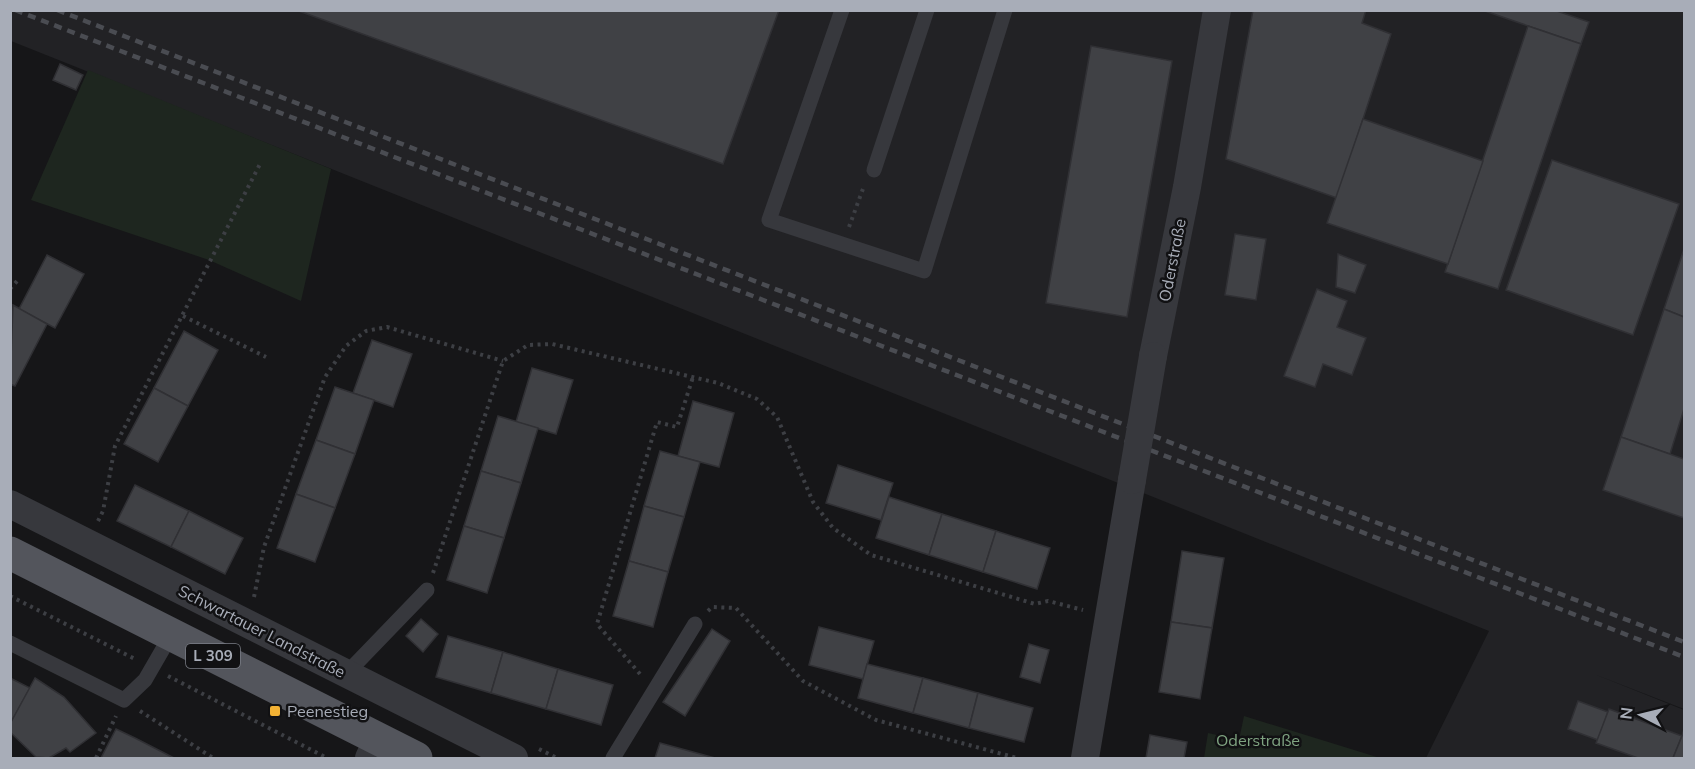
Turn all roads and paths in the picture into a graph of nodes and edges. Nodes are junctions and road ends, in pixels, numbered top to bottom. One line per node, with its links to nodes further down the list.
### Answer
1 (842, 10): 3 (lane)
2 (927, 10): 6 (lane)
3 (1005, 10)
4 (1217, 10): 37 (street, Oderstraße, bridge)
5 (260, 164): 11 (path)
6 (874, 170)
7 (859, 195): 8 (path)
8 (856, 206)
9 (18, 280): 10 (path)
10 (10, 290)
11 (183, 316): 12 (path); 16 (path)
12 (266, 357)
13 (503, 361): 14 (path); 18 (path); 21 (path)
14 (693, 377): 20 (path); 27 (path)
15 (10, 504): 16 (street, Schwartauer Landstraße)
16 (87, 543): 21 (street, Schwartauer Landstraße)
17 (10, 553): 23 (main road, L 309)
18 (427, 590): 26 (lane)
19 (10, 596): 25 (path)
20 (1084, 610)
21 (245, 622): 26 (street, Schwartauer Landstraße)
22 (695, 624): 27 (lane); 36 (path)
23 (171, 635): 25 (lane); 29 (main road, L 309)
24 (10, 643): 28 (lane)
25 (153, 667): 28 (lane); 32 (path)
26 (346, 674): 34 (street, Schwartauer Landstraße)
27 (654, 691): 35 (lane)
28 (124, 700): 30 (path); 31 (path)
29 (374, 749): 33 (main road, L 309)
30 (96, 759)
31 (213, 759)
32 (327, 759)
33 (416, 759)
34 (514, 759)
35 (613, 759)
36 (1017, 759)
37 (1085, 759)

